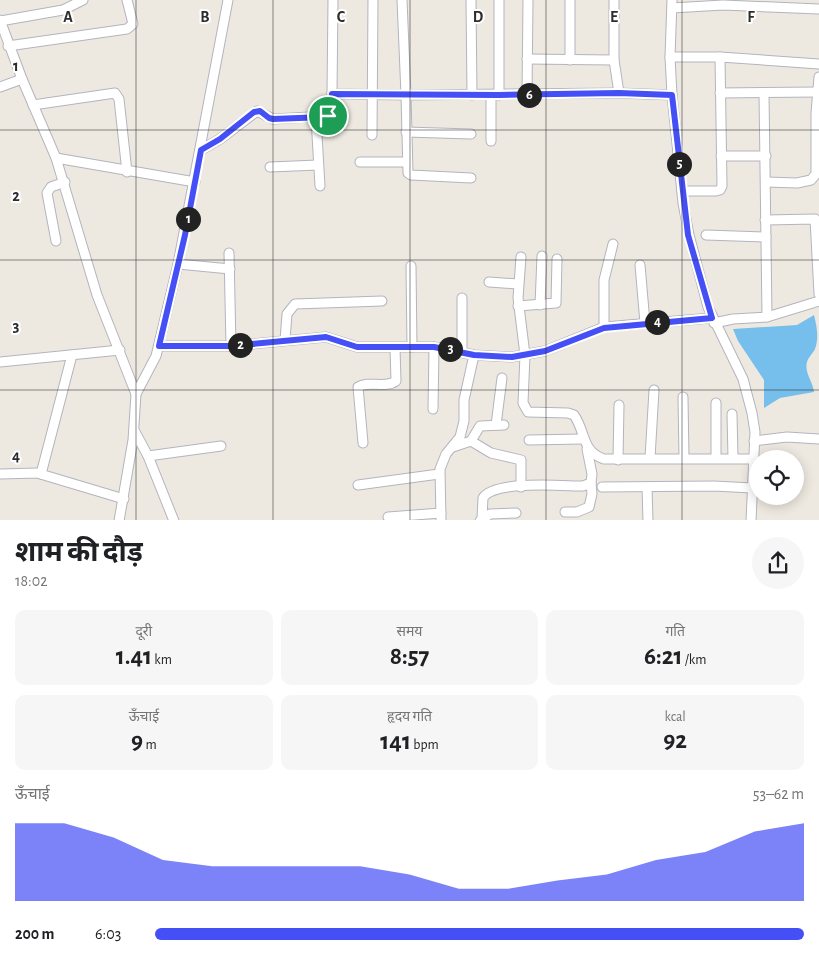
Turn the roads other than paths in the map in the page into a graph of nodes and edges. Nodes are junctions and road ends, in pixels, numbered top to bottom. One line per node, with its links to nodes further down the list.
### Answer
1 (83, 0): 15 (street)
2 (127, 0): 16 (street)
3 (228, 0): 43 (street)
4 (333, 0): 30 (street)
5 (372, 0): 31 (street)
6 (402, 0): 32 (street)
7 (472, 0): 33 (street)
8 (499, 0): 34 (street)
9 (528, 0): 19 (street)
10 (570, 0): 20 (street)
11 (614, 0): 21 (street)
12 (723, 2): 13 (street); 14 (street)
13 (672, 4): 17 (street)
14 (819, 8)
15 (0, 20): 16 (street)
16 (8, 46): 24 (street)
17 (670, 57): 18 (street); 36 (street)
18 (720, 57): 22 (street); 28 (street)
19 (527, 59): 20 (street); 35 (street)
20 (570, 60): 21 (street)
21 (614, 60): 27 (street)
22 (819, 64)
23 (819, 76): 26 (street)
24 (22, 79): 25 (street); 37 (street)
25 (0, 87)
26 (819, 92): 29 (street); 55 (street)
27 (619, 93): 35 (street); 36 (street)
28 (720, 93): 29 (street); 44 (street)
29 (764, 93): 45 (street)
30 (332, 94): 31 (street); 38 (street)
31 (372, 94): 32 (street); 41 (street)
32 (406, 94): 33 (street); 39 (street)
33 (472, 95): 34 (street)
34 (495, 95): 35 (street); 42 (street)
35 (527, 95)
36 (672, 95): 57 (street)
37 (33, 105): 46 (street); 51 (street)
38 (316, 118): 43 (street); 49 (street)
39 (406, 132): 40 (street); 48 (street)
40 (471, 134)
41 (372, 135)
42 (491, 141)
43 (201, 150): 54 (street)
44 (721, 156): 45 (street); 57 (street)
45 (766, 156): 55 (street)
46 (56, 158): 51 (street); 53 (street)
47 (360, 162): 48 (street)
48 (406, 162): 52 (street)
49 (318, 165): 50 (street); 56 (street)
50 (270, 167)
51 (127, 172): 54 (street)
52 (471, 178)
53 (65, 182): 62 (street); 90 (street)
54 (195, 182): 68 (street)
55 (766, 182): 59 (street)
56 (320, 186)
57 (682, 191): 81 (street)
58 (817, 219): 59 (street); 74 (street)
59 (765, 220): 61 (street)
60 (706, 235): 61 (street)
61 (766, 237): 80 (street)
62 (56, 241)
63 (613, 244): 83 (street)
64 (229, 253): 71 (street)
65 (542, 256): 78 (street)
66 (521, 258): 73 (street)
67 (557, 259): 78 (street)
68 (178, 264): 71 (street); 85 (street)
69 (640, 264): 82 (street)
70 (411, 266): 87 (street)
71 (230, 269): 86 (street)
72 (489, 282): 73 (street)
73 (518, 284): 79 (street)
74 (819, 294)
75 (462, 298): 91 (street)
76 (382, 301): 84 (street)
77 (819, 301): 80 (street)
78 (540, 305): 79 (street)
79 (518, 306): 94 (street)
80 (767, 317): 81 (street)
81 (713, 321): 82 (street); 109 (street)
82 (644, 323): 83 (street)
83 (604, 328): 94 (street)
84 (285, 340): 86 (street); 89 (street)
85 (159, 346): 86 (street); 98 (street)
86 (231, 346)
87 (412, 347): 88 (street); 89 (street)
88 (434, 347): 91 (street); 102 (street)
89 (395, 348): 110 (street)
90 (120, 350): 92 (street); 98 (street)
91 (462, 352): 93 (street)
92 (72, 355): 95 (street); 123 (street)
93 (474, 355): 94 (street); 112 (street)
94 (525, 355): 105 (street)
95 (0, 362)
96 (502, 378): 108 (street)
97 (654, 390): 116 (street)
98 (136, 394): 104 (street)
99 (684, 398): 117 (street)
100 (716, 403): 118 (street)
101 (619, 405): 121 (street)
102 (433, 409)
103 (732, 414): 119 (street)
104 (134, 430): 115 (street); 131 (street)
105 (582, 439): 107 (street); 113 (street)
106 (819, 439): 109 (street)
107 (528, 440)
108 (471, 441): 112 (street); 127 (street)
109 (754, 441): 114 (street)
110 (363, 443)
111 (222, 446): 115 (street)
112 (453, 448): 124 (street)
113 (587, 448): 121 (street); 125 (street)
114 (754, 450)
115 (148, 456): 139 (street)
116 (650, 458): 117 (street); 121 (street)
117 (684, 458): 118 (street)
118 (716, 458): 119 (street)
119 (733, 458): 120 (street)
120 (749, 459)
121 (618, 460)
122 (0, 474): 123 (street)
123 (41, 474): 131 (street)
124 (439, 474): 126 (street); 136 (street)
125 (591, 483): 127 (street); 133 (street)
126 (358, 485)
127 (521, 487): 137 (street)
128 (602, 487): 129 (street)
129 (647, 487): 130 (street); 140 (street)
130 (749, 488)
131 (124, 499): 138 (street)
132 (751, 505): 141 (street)
133 (565, 512)
134 (516, 513): 137 (street)
135 (388, 517): 136 (street)
136 (441, 517)
137 (481, 519)
138 (119, 520)
139 (174, 520)
140 (648, 520)
141 (751, 520)

